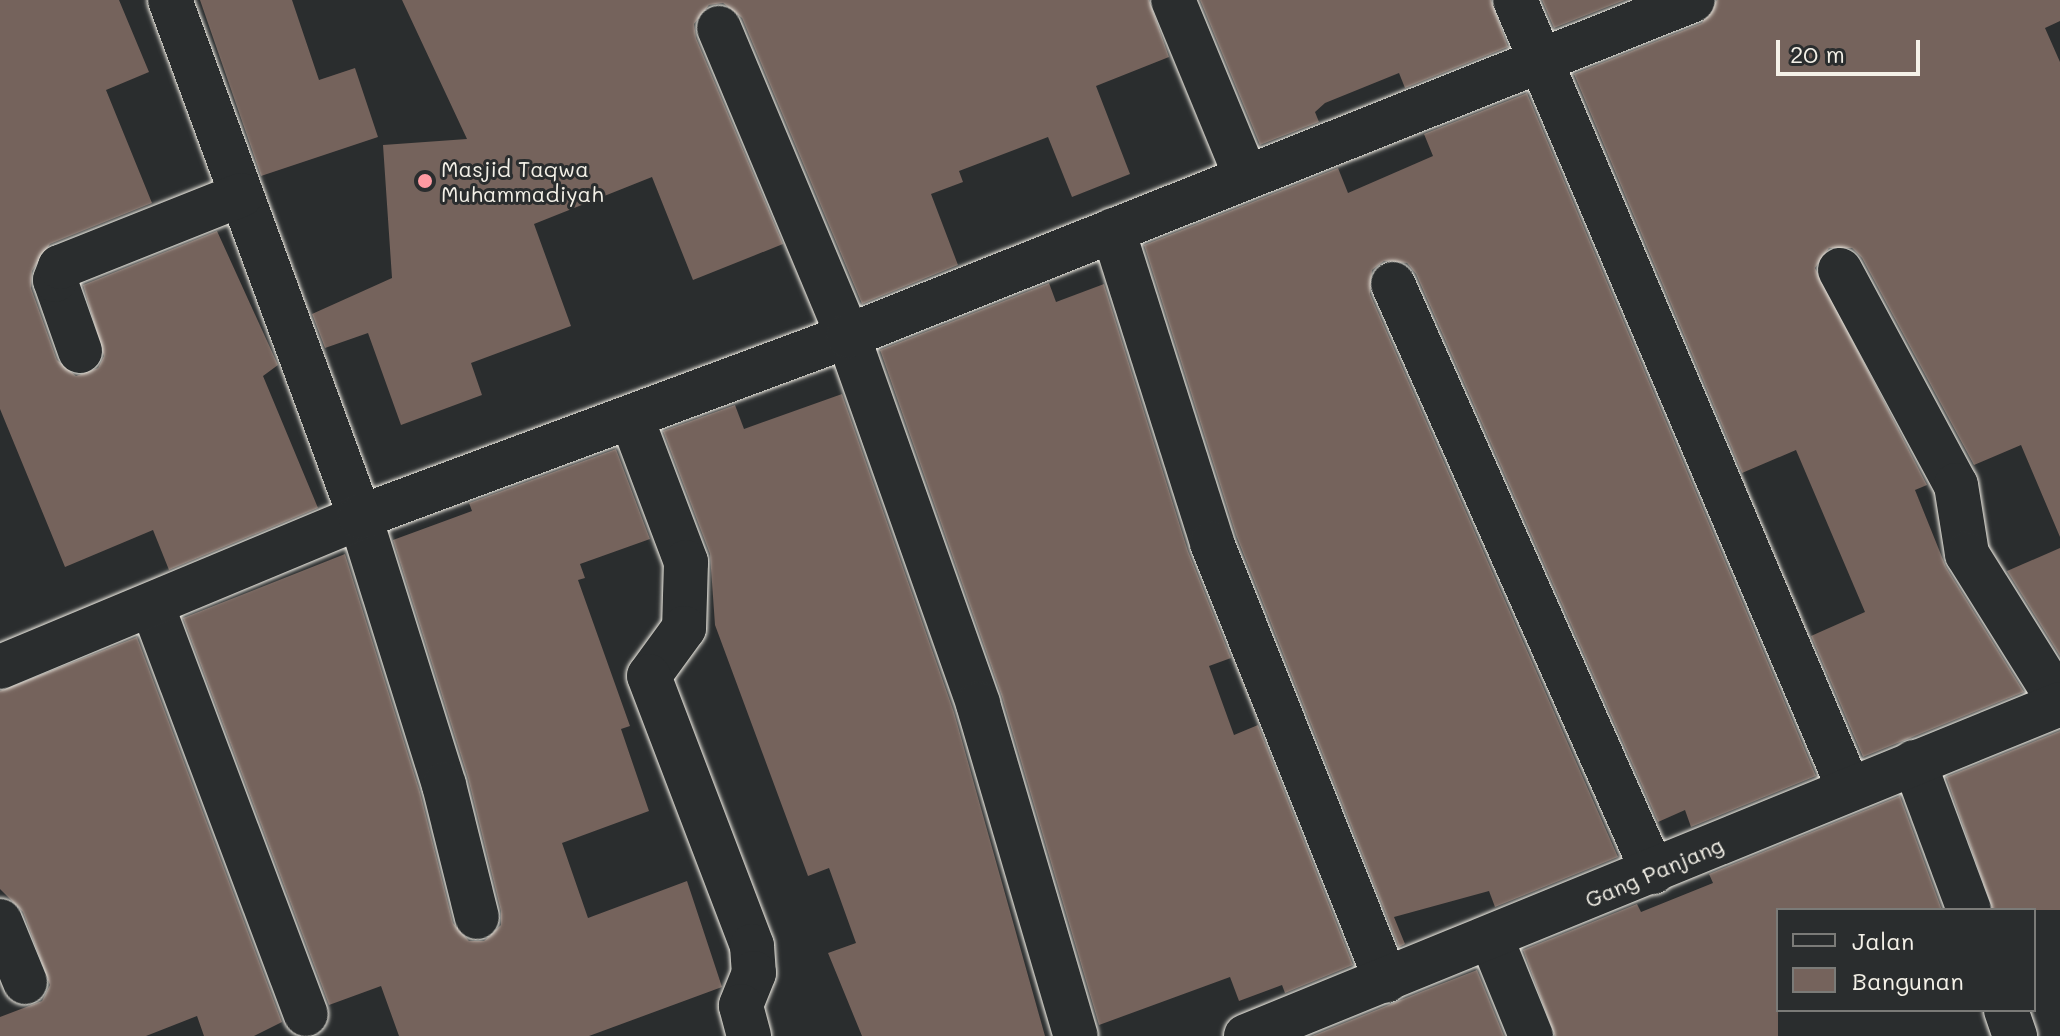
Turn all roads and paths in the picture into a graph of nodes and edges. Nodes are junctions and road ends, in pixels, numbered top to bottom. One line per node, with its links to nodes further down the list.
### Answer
1 (170, 0): 8 (street)
2 (1173, 0): 7 (street)
3 (1515, 0): 6 (street)
4 (1693, 0): 6 (street)
5 (719, 28): 12 (street)
6 (1538, 58): 7 (street); 20 (street)
7 (1245, 175): 9 (street)
8 (241, 195): 13 (street); 15 (street)
9 (1113, 230): 12 (street); 26 (street)
10 (1840, 270): 18 (street)
11 (1393, 284): 21 (street)
12 (848, 336): 14 (street); 31 (street)
13 (80, 351)
14 (632, 419): 15 (street); 30 (street)
15 (360, 517): 16 (street); 23 (street)
16 (152, 605): 17 (street); 29 (street)
17 (0, 667)
18 (2060, 703): 19 (street, Gang Panjang)
19 (1914, 762): 20 (street, Gang Panjang); 22 (street)
20 (1849, 789): 21 (street, Gang Panjang)
21 (1653, 872): 25 (street, Gang Panjang)
22 (1968, 908)
23 (477, 917)
24 (0, 921): 27 (street)
25 (1492, 940): 26 (street, Gang Panjang); 33 (street)
26 (1386, 981): 32 (street, Gang Panjang)
27 (25, 982)
28 (2007, 1012): 34 (street)
29 (306, 1014)
30 (749, 1036)
31 (1076, 1036)
32 (1246, 1036)
33 (1531, 1036)
34 (2015, 1036)

